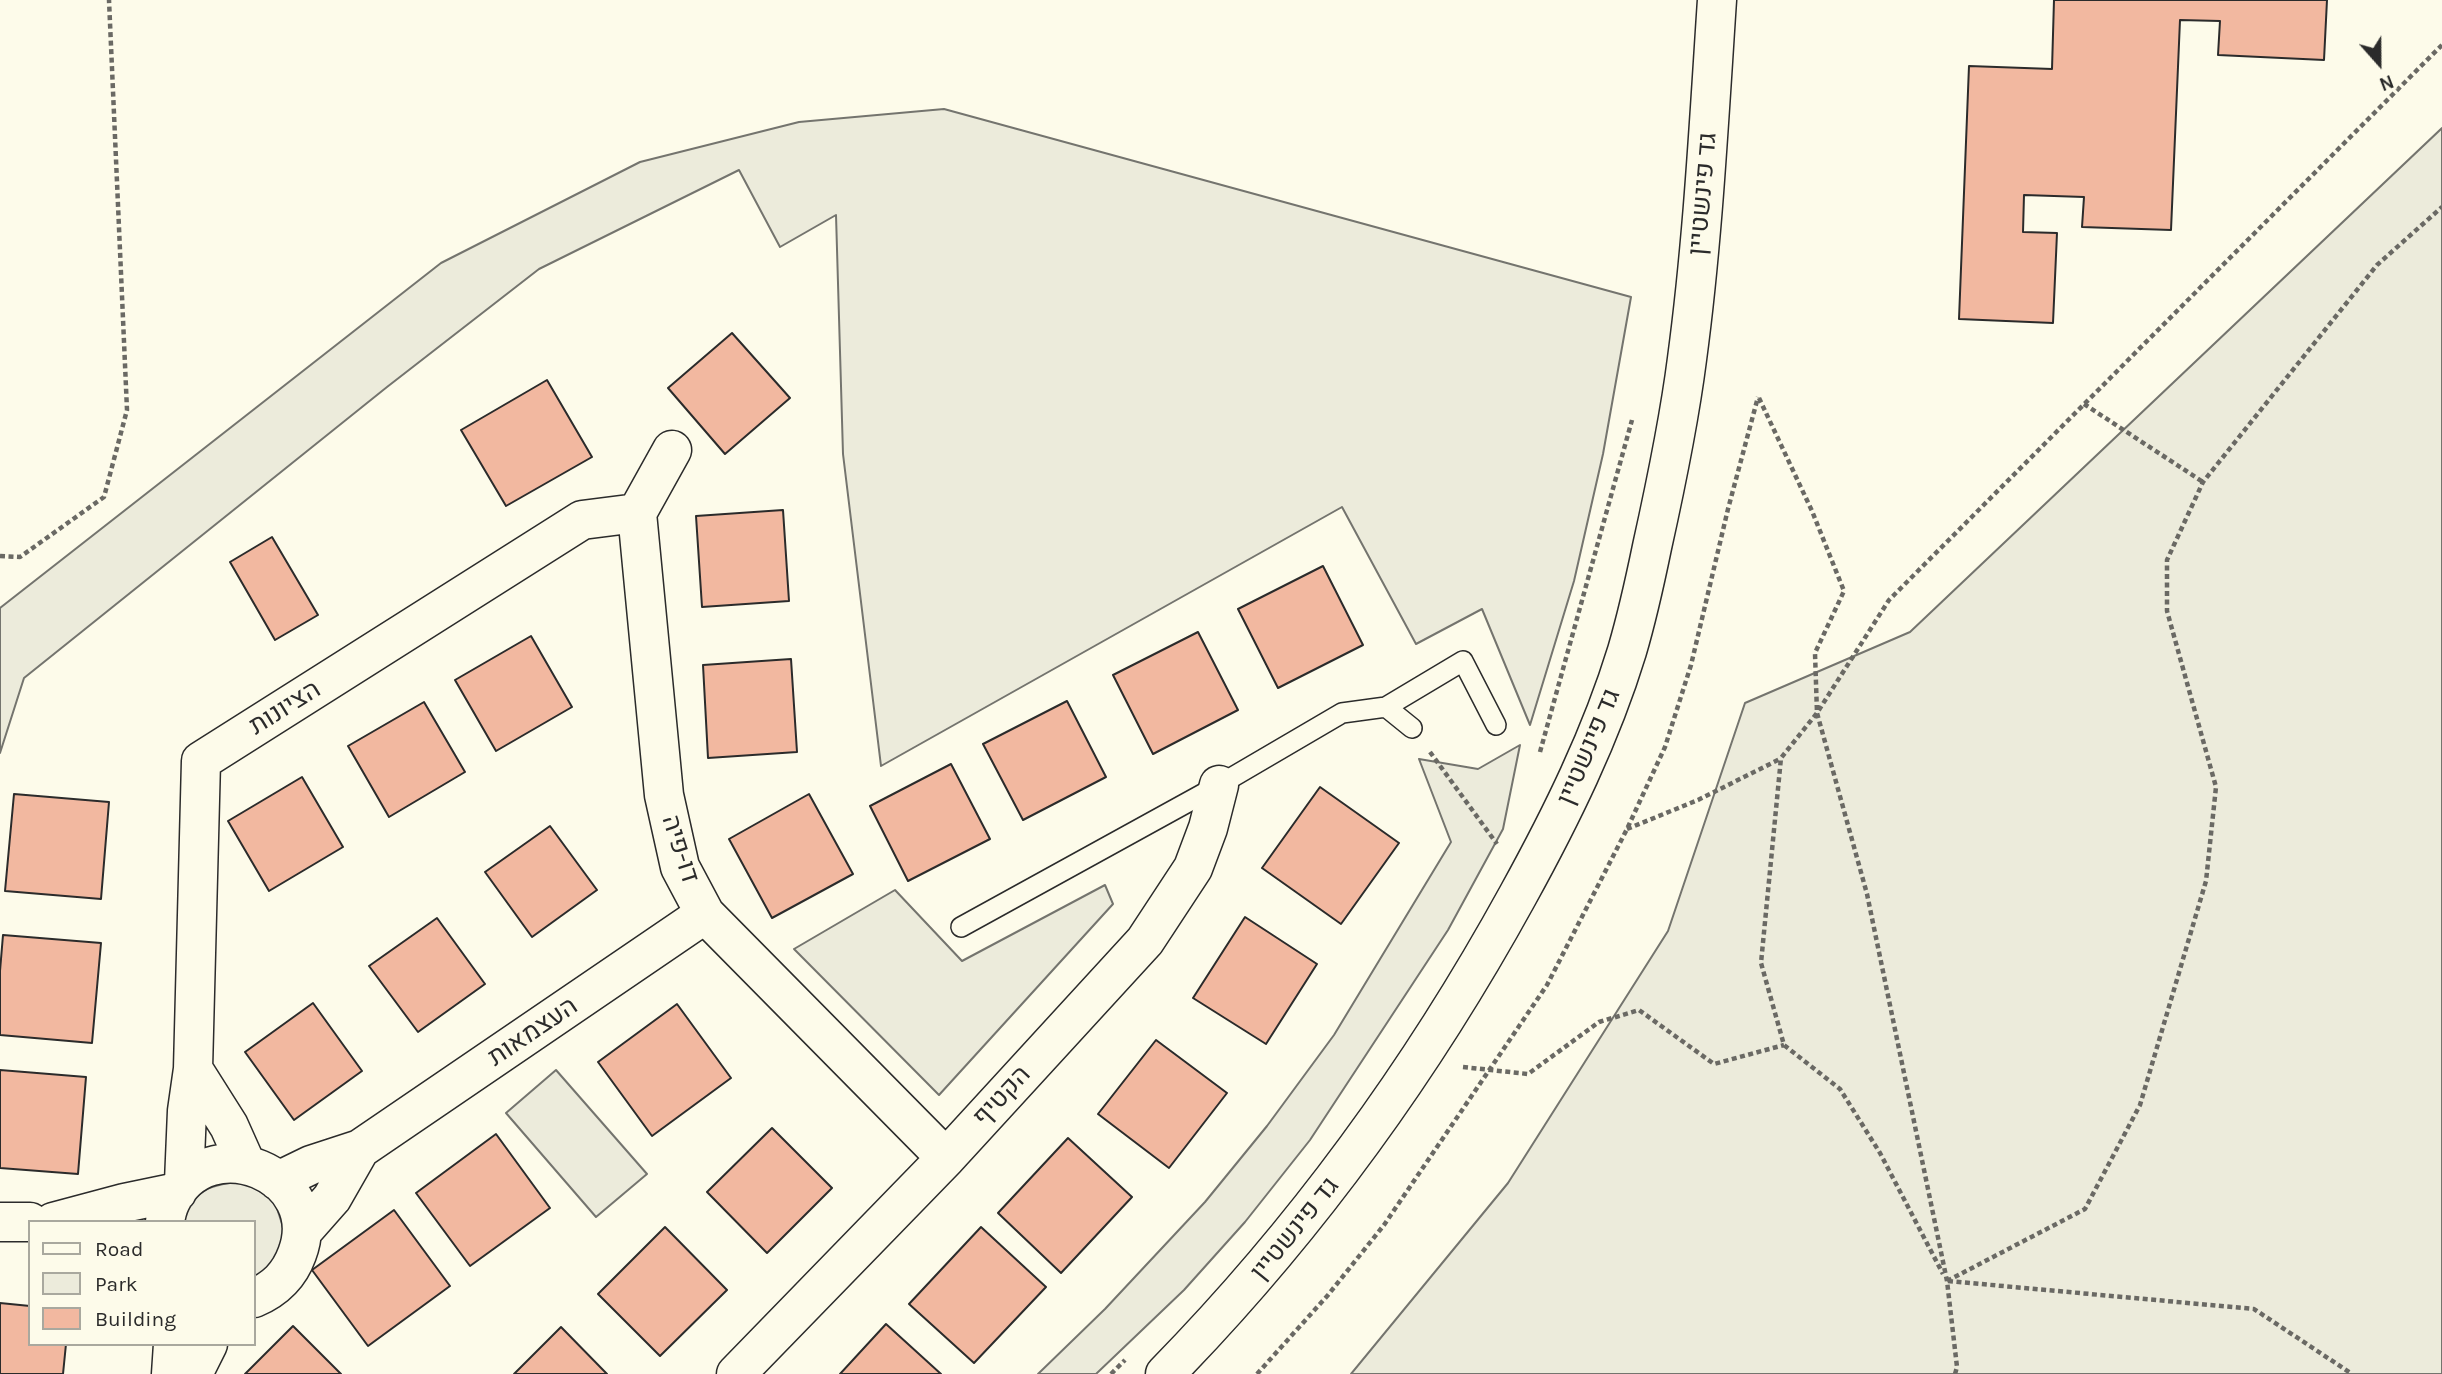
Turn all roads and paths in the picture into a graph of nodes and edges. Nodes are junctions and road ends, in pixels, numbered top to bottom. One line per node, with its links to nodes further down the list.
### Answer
1 (110, 0): 9 (path)
2 (1717, 0): 38 (street, גד פינשטיין)
3 (2442, 45): 5 (path)
4 (2442, 207): 7 (path)
5 (2084, 404): 7 (path); 11 (path)
6 (672, 450): 8 (street)
7 (2203, 482): 31 (path)
8 (637, 513): 18 (street, דו-פיה); 21 (street, הציונות)
9 (0, 556)
10 (1386, 707): 12 (lane); 13 (lane); 15 (lane)
11 (1817, 713): 14 (path); 16 (path); 31 (path)
12 (1496, 725)
13 (1412, 729): 17 (path)
14 (1781, 758): 16 (path); 20 (path)
15 (1219, 785): 19 (lane); 24 (street, הקטיף)
16 (1626, 829): 22 (path)
17 (1504, 853)
18 (705, 914): 23 (street, העצמאות); 24 (street, דו-פיה)
19 (961, 928)
20 (1784, 1045): 22 (path); 31 (path)
21 (193, 1069): 25 (street); 26 (street, הציונות)
22 (1489, 1071): 39 (path)
23 (360, 1149): 25 (street, העצמאות); 30 (street, העצמאות)
24 (946, 1158): 37 (street, הקטיף)
25 (262, 1172): 26 (street); 30 (street)
26 (175, 1199): 27 (street)
27 (60, 1220)
28 (0, 1222): 29 (street)
29 (28, 1222)
30 (302, 1233): 32 (street)
31 (1947, 1281): 40 (path); 41 (path)
32 (256, 1297)
33 (173, 1346): 35 (street)
34 (207, 1346): 36 (street)
35 (171, 1374)
36 (193, 1374)
37 (736, 1374)
38 (1166, 1374)
39 (1257, 1374)
40 (1955, 1374)
41 (2353, 1374)

